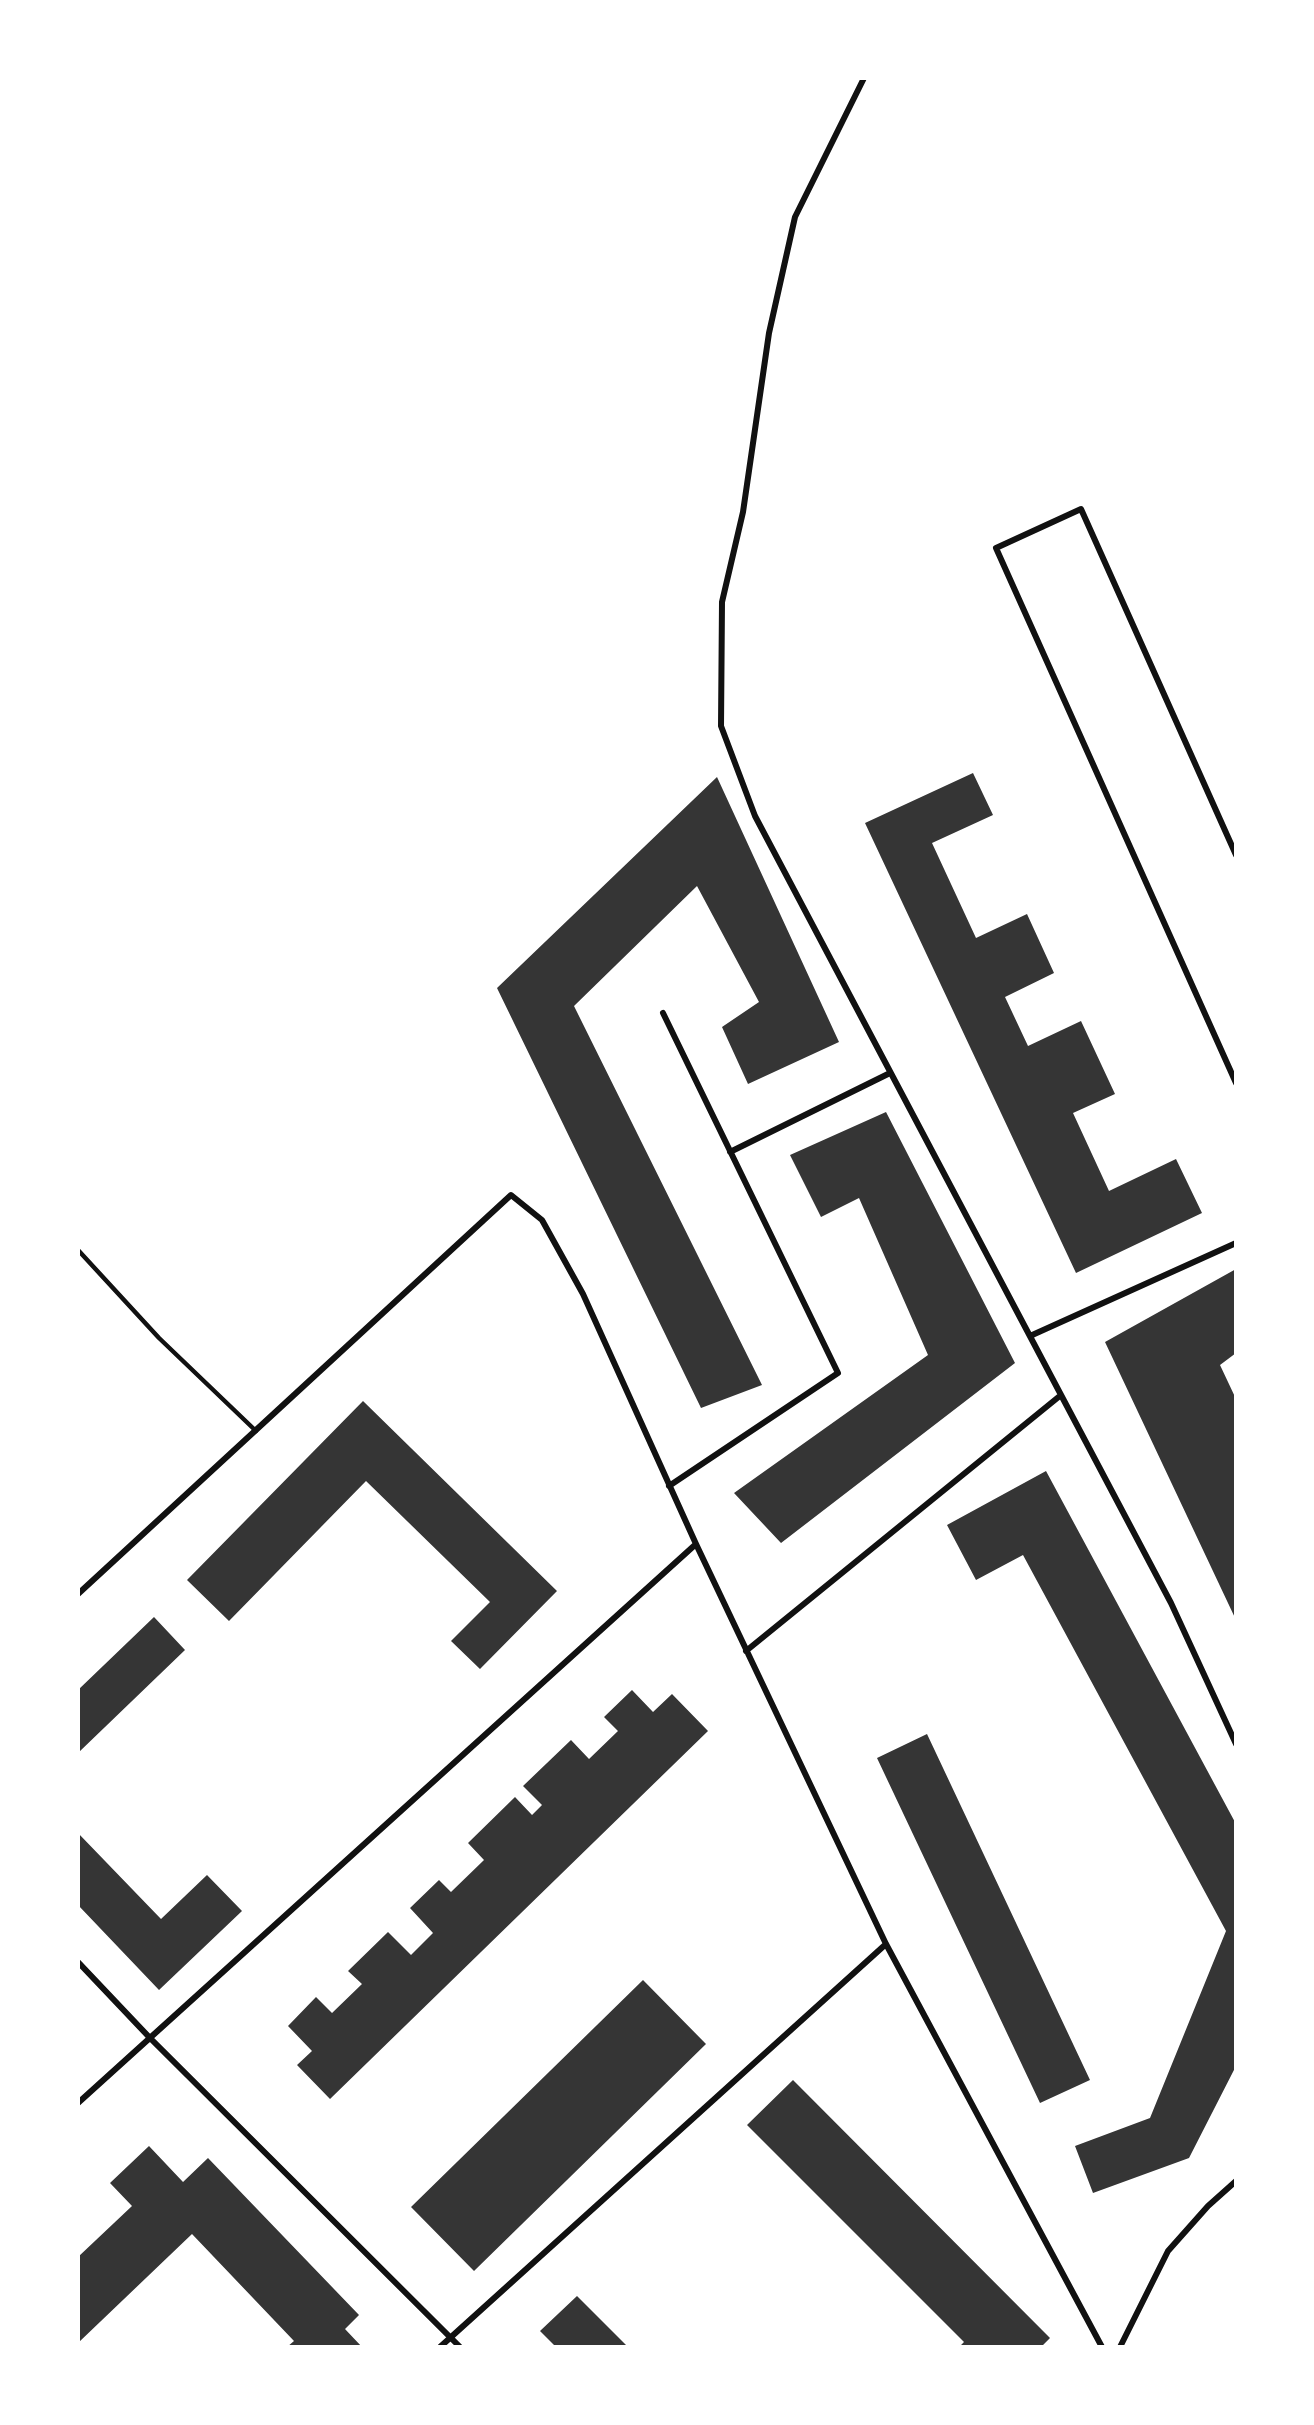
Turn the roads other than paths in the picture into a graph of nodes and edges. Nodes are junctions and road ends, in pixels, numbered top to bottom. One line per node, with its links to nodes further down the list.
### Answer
1 (864, 78): 4 (street)
2 (1236, 855): 5 (street)
3 (663, 1013): 6 (street)
4 (890, 1073): 6 (street); 9 (street)
5 (1236, 1083)
6 (730, 1152): 12 (street)
7 (1236, 1243): 9 (street)
8 (78, 1250): 11 (lane)
9 (1030, 1336): 10 (street)
10 (1061, 1395): 15 (street); 16 (street)
11 (256, 1431): 12 (street); 14 (street)
12 (669, 1486): 13 (street)
13 (696, 1544): 15 (street); 19 (street)
14 (78, 1594)
15 (746, 1651): 17 (street)
16 (1236, 1744)
17 (886, 1944): 22 (street); 25 (street)
18 (78, 1962): 19 (street)
19 (150, 2038): 20 (street); 22 (street)
20 (78, 2103)
21 (1236, 2181): 26 (street)
22 (450, 2337): 23 (street); 24 (street)
23 (440, 2347)
24 (460, 2347)
25 (1102, 2347)
26 (1120, 2347)

